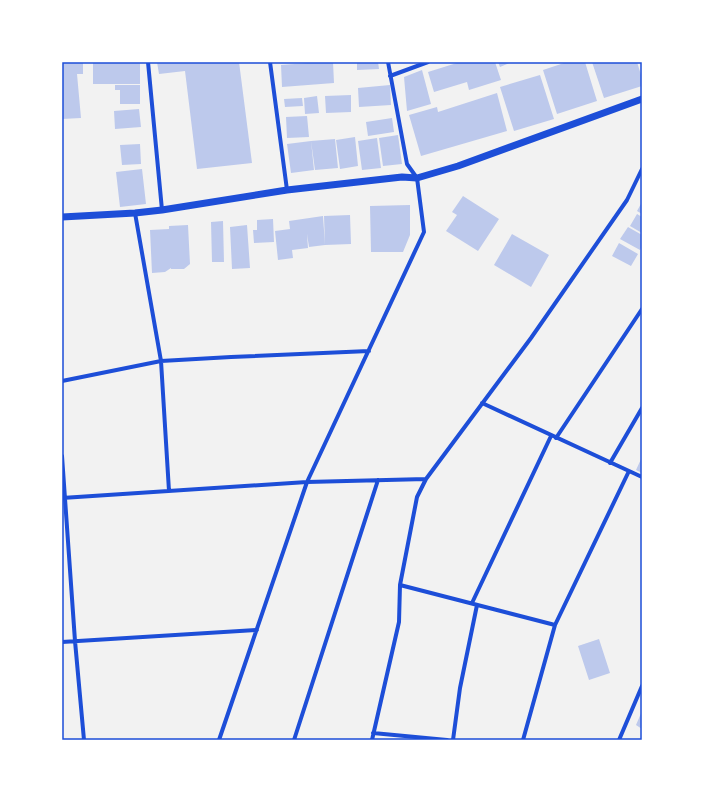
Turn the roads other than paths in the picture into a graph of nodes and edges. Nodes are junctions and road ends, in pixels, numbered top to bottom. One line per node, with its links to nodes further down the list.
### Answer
1 (148, 62): 10 (street)
2 (270, 62): 9 (street)
3 (388, 62): 5 (street)
4 (428, 62): 5 (street)
5 (390, 76): 8 (street)
6 (642, 99): 8 (street)
7 (642, 169): 17 (street)
8 (417, 178): 9 (street); 14 (street)
9 (287, 190): 10 (street)
10 (162, 210): 11 (street)
11 (135, 213): 12 (street); 15 (street)
12 (62, 217)
13 (642, 308): 20 (street)
14 (369, 351): 15 (street); 27 (street)
15 (161, 361): 16 (street); 28 (street)
16 (62, 381)
17 (482, 403): 19 (street); 25 (street)
18 (642, 408): 22 (street)
19 (551, 436): 20 (street); 31 (street)
20 (556, 438): 22 (street)
21 (62, 456): 29 (street)
22 (610, 463): 23 (street)
23 (629, 471): 24 (street); 32 (street)
24 (642, 477)
25 (426, 479): 26 (street); 30 (street)
26 (378, 480): 27 (street); 40 (street)
27 (307, 482): 28 (street); 33 (street)
28 (169, 491): 29 (street)
29 (64, 498): 34 (street)
30 (400, 585): 31 (street); 37 (street)
31 (475, 604): 32 (street); 43 (street)
32 (555, 626): 44 (street)
33 (256, 630): 34 (street); 39 (street)
34 (75, 641): 35 (street); 38 (street)
35 (62, 642)
36 (642, 686): 45 (street)
37 (373, 733): 41 (street); 42 (street)
38 (84, 740)
39 (219, 740)
40 (294, 740)
41 (372, 740)
42 (447, 740)
43 (452, 740)
44 (523, 740)
45 (619, 740)

